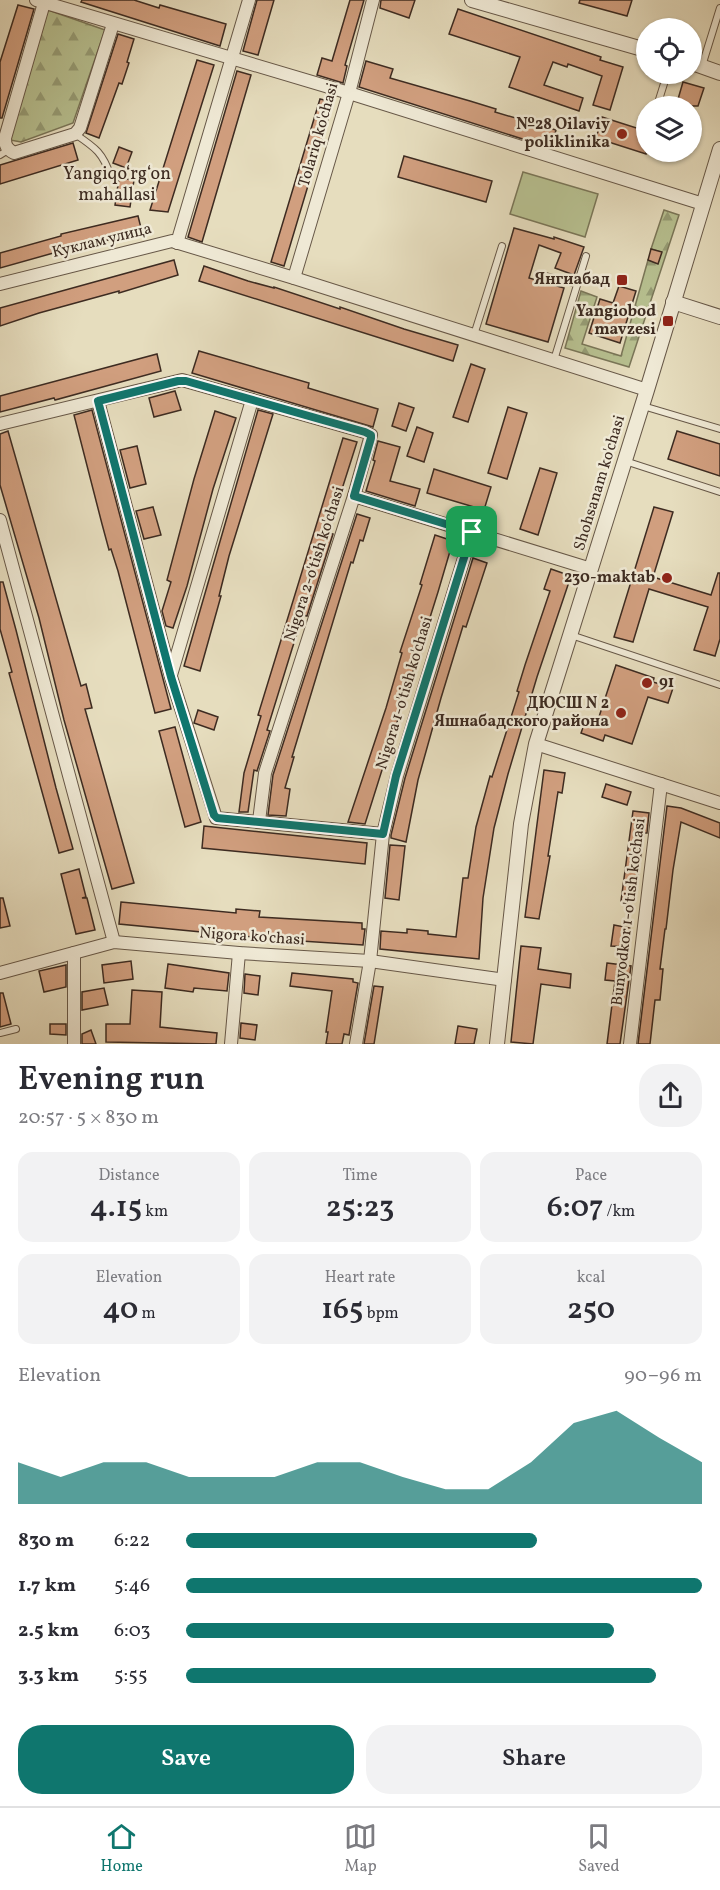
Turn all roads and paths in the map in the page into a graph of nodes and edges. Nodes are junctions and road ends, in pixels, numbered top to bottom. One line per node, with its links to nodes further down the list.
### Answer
1 (249, 0): 9 (street, Куклам улица)
2 (373, 0): 12 (street, Tolariq ko'chasi)
3 (472, 0): 7 (street)
4 (40, 1): 6 (street); 15 (street)
5 (720, 8): 8 (lane)
6 (112, 24): 9 (street); 13 (street)
7 (636, 47)
8 (702, 53)
9 (231, 57): 12 (street); 18 (street, Куклам улица)
10 (702, 67): 11 (street)
11 (720, 73)
12 (350, 93): 17 (street); 22 (street, Tolariq ko'chasi)
13 (75, 134): 15 (street); 16 (lane)
14 (720, 149): 17 (street, Shohsanam ko'chasi)
15 (4, 152)
16 (111, 177)
17 (703, 204): 25 (street, Shohsanam ko'chasi)
18 (177, 243): 22 (street); 23 (street, Куклам улица)
19 (502, 246): 27 (lane)
20 (586, 256): 24 (lane)
21 (538, 274): 24 (lane)
22 (294, 278): 27 (street)
23 (0, 284)
24 (577, 284): 28 (lane)
25 (673, 302): 26 (street); 29 (street, Shohsanam ko'chasi)
26 (720, 317)
27 (474, 335): 28 (street)
28 (554, 361): 29 (street)
29 (647, 390): 32 (street, Shohsanam ko'chasi)
30 (252, 400): 31 (street, Nigora 2-o'tish ko'chasi); 37 (street, Nigora 2-o'tish ko'chasi); 43 (street)
31 (98, 401): 33 (street, Nigora 2-o'tish ko'chasi); 43 (street)
32 (642, 406): 34 (lane); 35 (street, Shohsanam ko'chasi)
33 (0, 424)
34 (720, 429)
35 (625, 461): 36 (lane); 40 (street, Shohsanam ko'chasi)
36 (720, 492)
37 (354, 496): 39 (street); 48 (street, Nigora 2-o'tish ko'chasi)
38 (0, 520): 50 (street)
39 (472, 532): 40 (street); 49 (street, Nigora 1-o'tish ko'chasi)
40 (591, 568): 41 (street, Shohsanam ko'chasi)
41 (570, 634): 44 (lane); 45 (street, Shohsanam ko'chasi)
42 (720, 676): 44 (lane)
43 (171, 677): 48 (street)
44 (719, 684)
45 (536, 744): 46 (street); 55 (street, Shohsanam ko'chasi)
46 (661, 784): 47 (street); 62 (street, Bunyodkor 1-o'tish ko'chasi)
47 (720, 803)
48 (259, 821): 49 (street)
49 (383, 834): 53 (street, Nigora 1-o'tish ko'chasi)
50 (114, 942): 51 (street, Nigora ko'chasi); 52 (street, Nigora ko'chasi)
51 (74, 953): 54 (street, Nigora ko'chasi); 58 (street)
52 (239, 953): 53 (street, Nigora ko'chasi); 59 (street)
53 (370, 961): 55 (street, Nigora ko'chasi); 60 (street, Nigora 1-o'tish ko'chasi)
54 (0, 974)
55 (505, 980): 61 (street, Shohsanam ko'chasi)
56 (16, 1029): 57 (lane)
57 (0, 1033)
58 (74, 1044)
59 (231, 1044)
60 (356, 1044)
61 (497, 1044)
62 (630, 1044)

